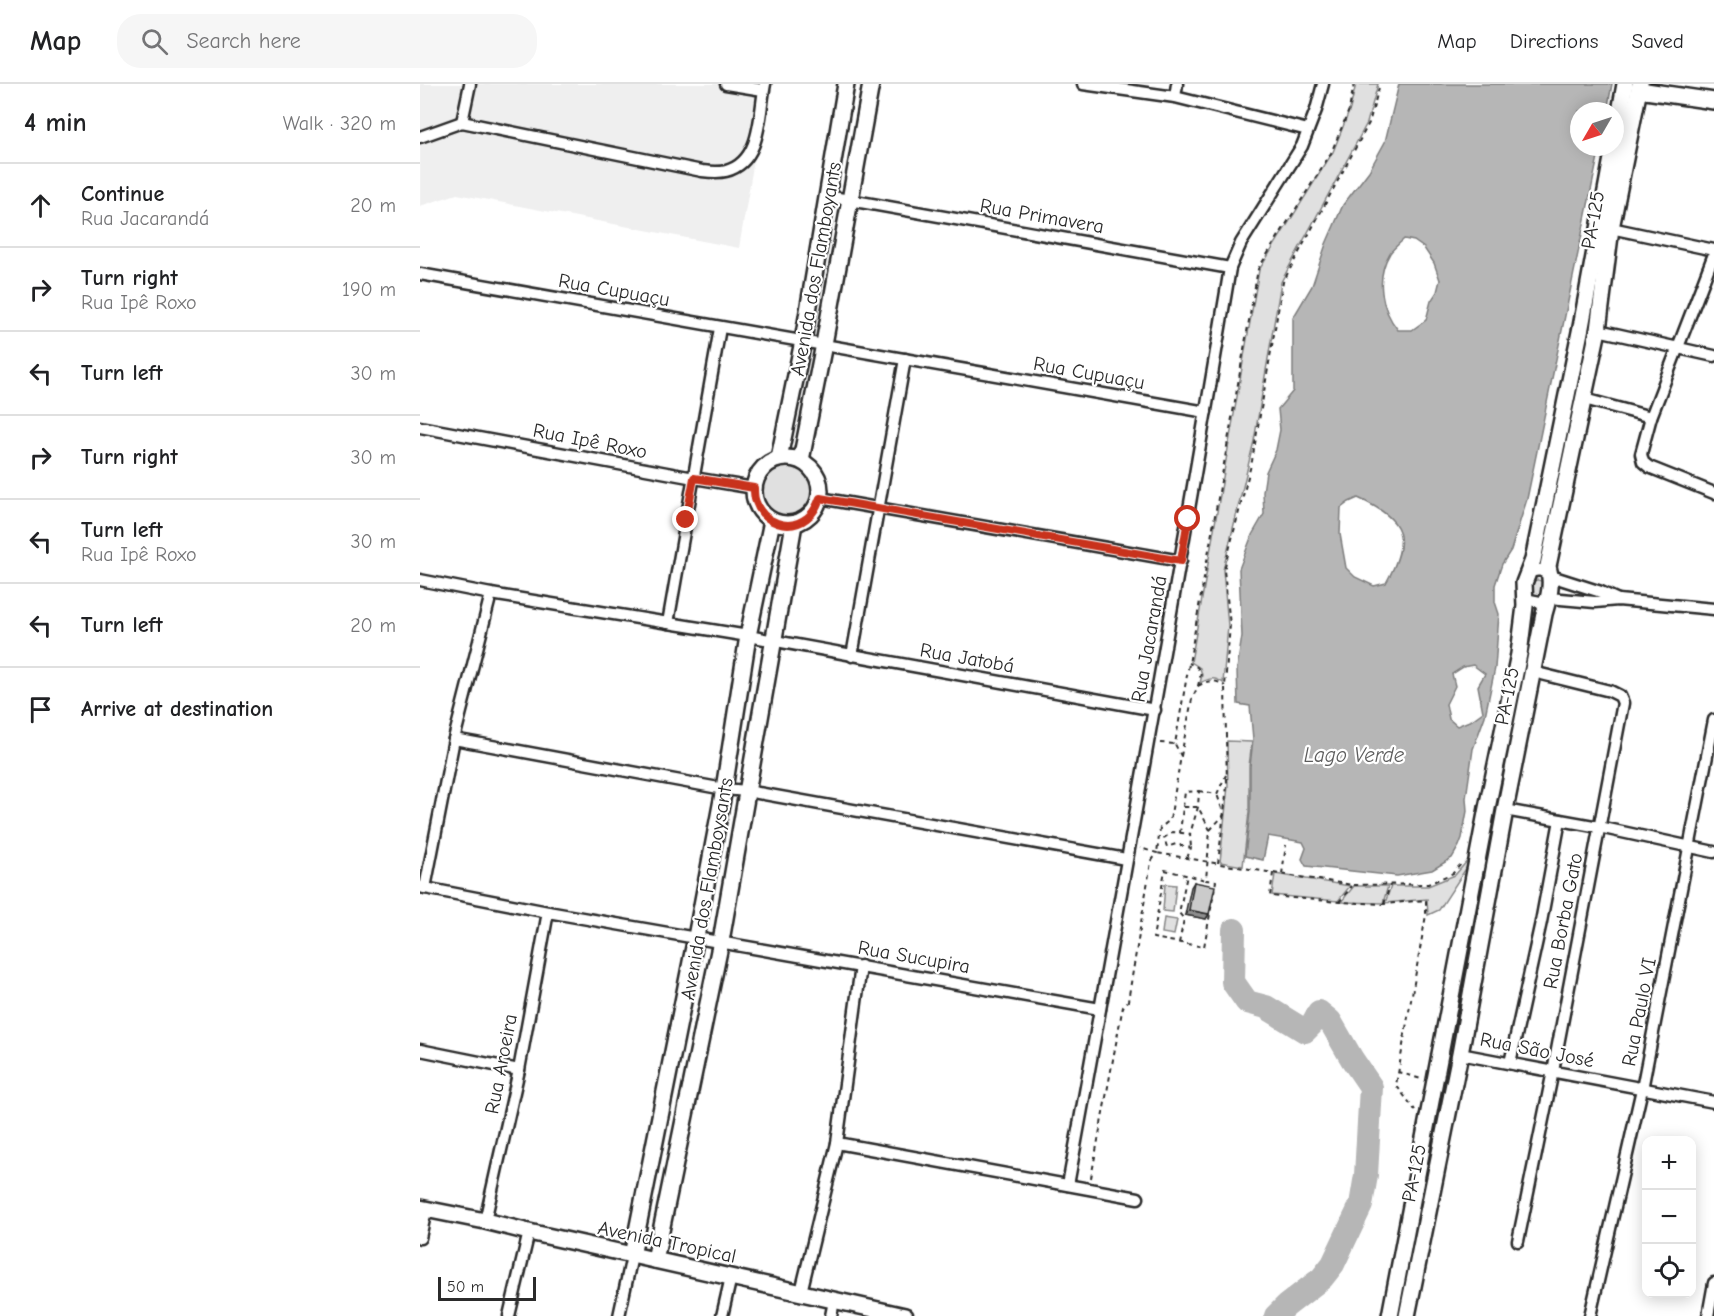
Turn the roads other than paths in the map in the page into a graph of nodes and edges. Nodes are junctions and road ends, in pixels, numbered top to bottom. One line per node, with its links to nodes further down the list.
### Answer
1 (470, 84): 13 (street)
2 (726, 84): 9 (street)
3 (846, 84): 17 (street, Avenida dos Flamboyants)
4 (871, 84): 18 (street, Avenida dos Flamboyants)
5 (1083, 84): 10 (street)
6 (1177, 84): 10 (street)
7 (1323, 84): 14 (street, Rua Jacarandá)
8 (1635, 86): 11 (street); 12 (street); 19 (street, PA-125 / PA-125)
9 (764, 87): 13 (street)
10 (1175, 97): 14 (street)
11 (1714, 101)
12 (1624, 116)
13 (462, 122): 15 (street)
14 (1308, 130): 21 (street, Rua Jacarandá)
15 (420, 137)
16 (1612, 156): 44 (street, PA-125 / PA-125)
17 (827, 196): 18 (street, Rua Primavera); 25 (street, Avenida dos Flamboyants)
18 (849, 200): 21 (street, Rua Primavera); 26 (street, Avenida dos Flamboyants)
19 (1611, 228): 20 (street); 24 (street, PA-125 / PA-125)
20 (1714, 252): 27 (street)
21 (1230, 267): 31 (street, Rua Jacarandá)
22 (420, 274): 23 (street, Rua Cupuaçu)
23 (720, 328): 25 (street, Rua Cupuaçu); 36 (street)
24 (1598, 330): 27 (street); 45 (street, PA-125 / PA-125)
25 (803, 341): 26 (street, Rua Cupuaçu); 34 (street, Avenida dos Flamboyants)
26 (824, 344): 29 (street, Rua Cupuaçu); 35 (street, Avenida dos Flamboyants)
27 (1677, 348): 28 (street); 32 (street)
28 (1714, 356)
29 (905, 358): 31 (street, Rua Cupuaçu); 40 (street)
30 (1588, 400): 32 (street)
31 (1206, 412): 43 (street, Rua Jacarandá)
32 (1651, 417): 38 (street)
33 (420, 427): 36 (street, Rua Ipê Roxo)
34 (779, 459): 35 (street); 37 (street)
35 (801, 460): 39 (street)
36 (694, 478): 37 (street, Rua Ipê Roxo); 52 (street)
37 (754, 488): 41 (street)
38 (1714, 493)
39 (820, 498): 40 (street); 42 (street)
40 (879, 509): 43 (street); 55 (street)
41 (772, 521): 42 (street); 53 (street, Avenida dos Flamboysants)
42 (794, 524): 54 (street, Avenida dos Flamboysants)
43 (1181, 561): 57 (street, Rua Jacarandá)
44 (1528, 572): 45 (street); 48 (street, PA-125 / PA-125)
45 (1551, 576): 49 (street, PA-125 / PA-125); 50 (street)
46 (420, 580): 47 (street)
47 (491, 594): 52 (street); 59 (street)
48 (1524, 595): 49 (street); 100 (street, PA-125 / PA-125)
49 (1549, 598): 50 (street); 56 (street, PA-125 / PA-125)
50 (1618, 600): 51 (street)
51 (1714, 609)
52 (668, 623): 53 (street)
53 (748, 636): 54 (street, Rua Jatobá); 60 (street, Avenida dos Flamboysants)
54 (774, 642): 55 (street, Rua Jatobá); 61 (street, Avenida dos Flamboysants)
55 (852, 656): 57 (street, Rua Jatobá)
56 (1533, 672): 62 (street, PA-125 / PA-125); 64 (street, Rua Borba Gato)
57 (1155, 710): 67 (street, Rua Jacarandá)
58 (1714, 720): 65 (street, Rua Paulo VI)
59 (454, 739): 60 (street); 68 (street)
60 (724, 789): 61 (street); 70 (street, Avenida dos Flamboysants)
61 (747, 791): 67 (street); 71 (street, Avenida dos Flamboysants)
62 (1505, 810): 63 (street); 75 (street, PA-125 / PA-125)
63 (1560, 820): 64 (street); 76 (street)
64 (1599, 827): 65 (street); 78 (street, Rua Borba Gato)
65 (1690, 847): 66 (street); 79 (street, Rua Paulo VI)
66 (1714, 852)
67 (1126, 859): 73 (street, Rua Jacarandá)
68 (422, 888): 69 (street, Rua Sucupira)
69 (548, 912): 70 (street, Rua Sucupira); 77 (street, Rua Aroeira)
70 (696, 937): 71 (street, Rua Sucupira); 89 (street, Avenida dos Flamboysants)
71 (721, 941): 72 (street, Rua Sucupira); 90 (street, Avenida dos Flamboysants)
72 (861, 966): 73 (street, Rua Sucupira); 81 (street)
73 (1100, 1008): 82 (street, Rua Jacarandá)
74 (420, 1050): 77 (street)
75 (1460, 1054): 76 (street, Rua São José); 101 (street, PA-125 / PA-125)
76 (1510, 1063): 78 (street, Rua São José)
77 (519, 1070): 85 (street, Rua Aroeira)
78 (1553, 1071): 79 (street, Rua São José); 88 (street, Rua Borba Gato)
79 (1642, 1089): 80 (street, Rua São José); 95 (street, Rua Paulo VI)
80 (1714, 1102)
81 (837, 1143): 82 (street); 93 (street)
82 (1068, 1185): 83 (street)
83 (1138, 1198)
84 (423, 1209): 85 (street, Avenida Tropical); 87 (street)
85 (485, 1221): 86 (street, Avenida Tropical)
86 (529, 1232): 89 (street, Avenida Tropical); 96 (street)
87 (420, 1238)
88 (1518, 1241)
89 (632, 1256): 90 (street, Avenida Tropical); 97 (street)
90 (655, 1260): 91 (street, Avenida Tropical)
91 (731, 1277): 93 (street, Avenida Tropical); 98 (street)
92 (1714, 1283): 102 (street)
93 (801, 1292): 94 (street, Avenida Tropical)
94 (833, 1308): 99 (street, Avenida Tropical)
95 (1591, 1313)
96 (509, 1316)
97 (619, 1316)
98 (722, 1316)
99 (905, 1316)
100 (1390, 1316)
101 (1407, 1316)
102 (1707, 1316)

